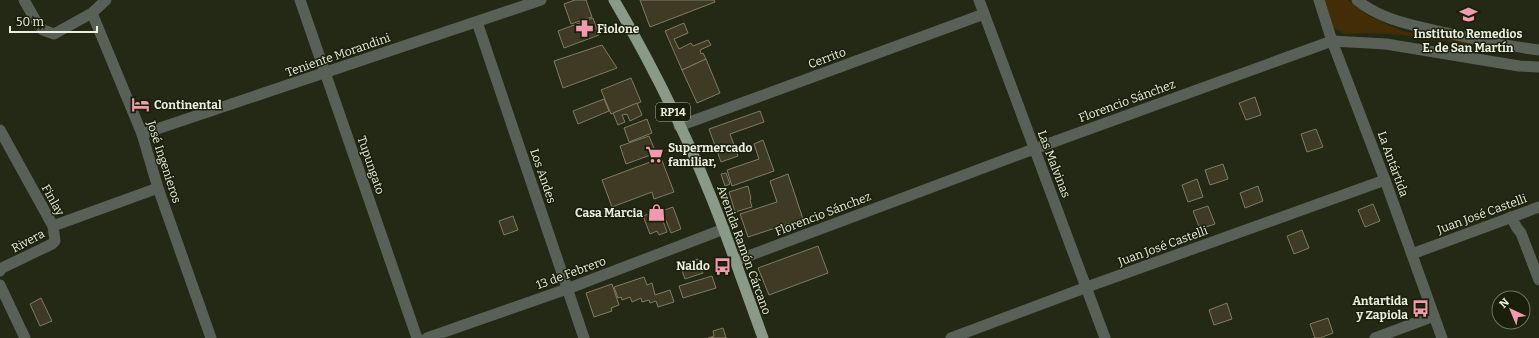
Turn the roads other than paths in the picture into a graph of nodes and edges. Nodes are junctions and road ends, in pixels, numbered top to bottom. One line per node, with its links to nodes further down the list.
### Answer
1 (24, 0): 9 (street)
2 (106, 0): 9 (street)
3 (300, 0): 15 (street, Tupungato)
4 (541, 0): 11 (street, Teniente Morandini)
5 (614, 0): 16 (main road, Avenida Ramón Cárcano / RP14)
6 (979, 0): 10 (street, Las Malvinas)
7 (1319, 0): 12 (street, La Antártida)
8 (1356, 0): 13 (street)
9 (92, 13): 18 (street, José Ingenieros)
10 (984, 14): 16 (street, Cerrito); 19 (street, Las Malvinas)
11 (477, 22): 15 (street, Teniente Morandini); 32 (street, Los Andes)
12 (1332, 41): 14 (street, Florencio Sánchez); 19 (street, Florencio Sánchez); 20 (street, La Antártida)
13 (1539, 50)
14 (1539, 67)
15 (326, 74): 18 (street, Teniente Morandini); 36 (street, Tupungato)
16 (679, 126): 25 (main road, Avenida Ramón Cárcano / RP14)
17 (0, 130): 24 (street, Finlay)
18 (142, 134): 21 (street, José Ingenieros)
19 (1034, 149): 27 (street, Florencio Sánchez); 31 (street, Las Malvinas)
20 (1385, 180): 26 (street, La Antártida); 31 (street, Juan José Castelli)
21 (158, 188): 24 (street, Finlay); 35 (street, José Ingenieros)
22 (1539, 207): 23 (street, Juan José Castelli)
23 (1511, 217): 26 (street, Juan José Castelli); 29 (street)
24 (53, 226): 28 (street, Rivera)
25 (724, 229): 27 (main road, Avenida Ramón Cárcano / RP14); 32 (street, 13 de Febrero)
26 (1412, 254): 33 (street, La Antártida)
27 (735, 261): 39 (main road, Avenida Ramón Cárcano / RP14)
28 (0, 271)
29 (1539, 280)
30 (0, 285): 34 (street)
31 (1087, 287): 40 (street, Juan José Castelli); 41 (street, Las Malvinas)
32 (567, 289): 37 (street, 13 de Febrero); 38 (street, Los Andes)
33 (1434, 316): 42 (street); 43 (street, La Antártida)
34 (25, 338)
35 (211, 338)
36 (417, 338)
37 (427, 338)
38 (584, 338)
39 (763, 338)
40 (950, 338)
41 (1105, 338)
42 (1375, 338)
43 (1442, 338)

